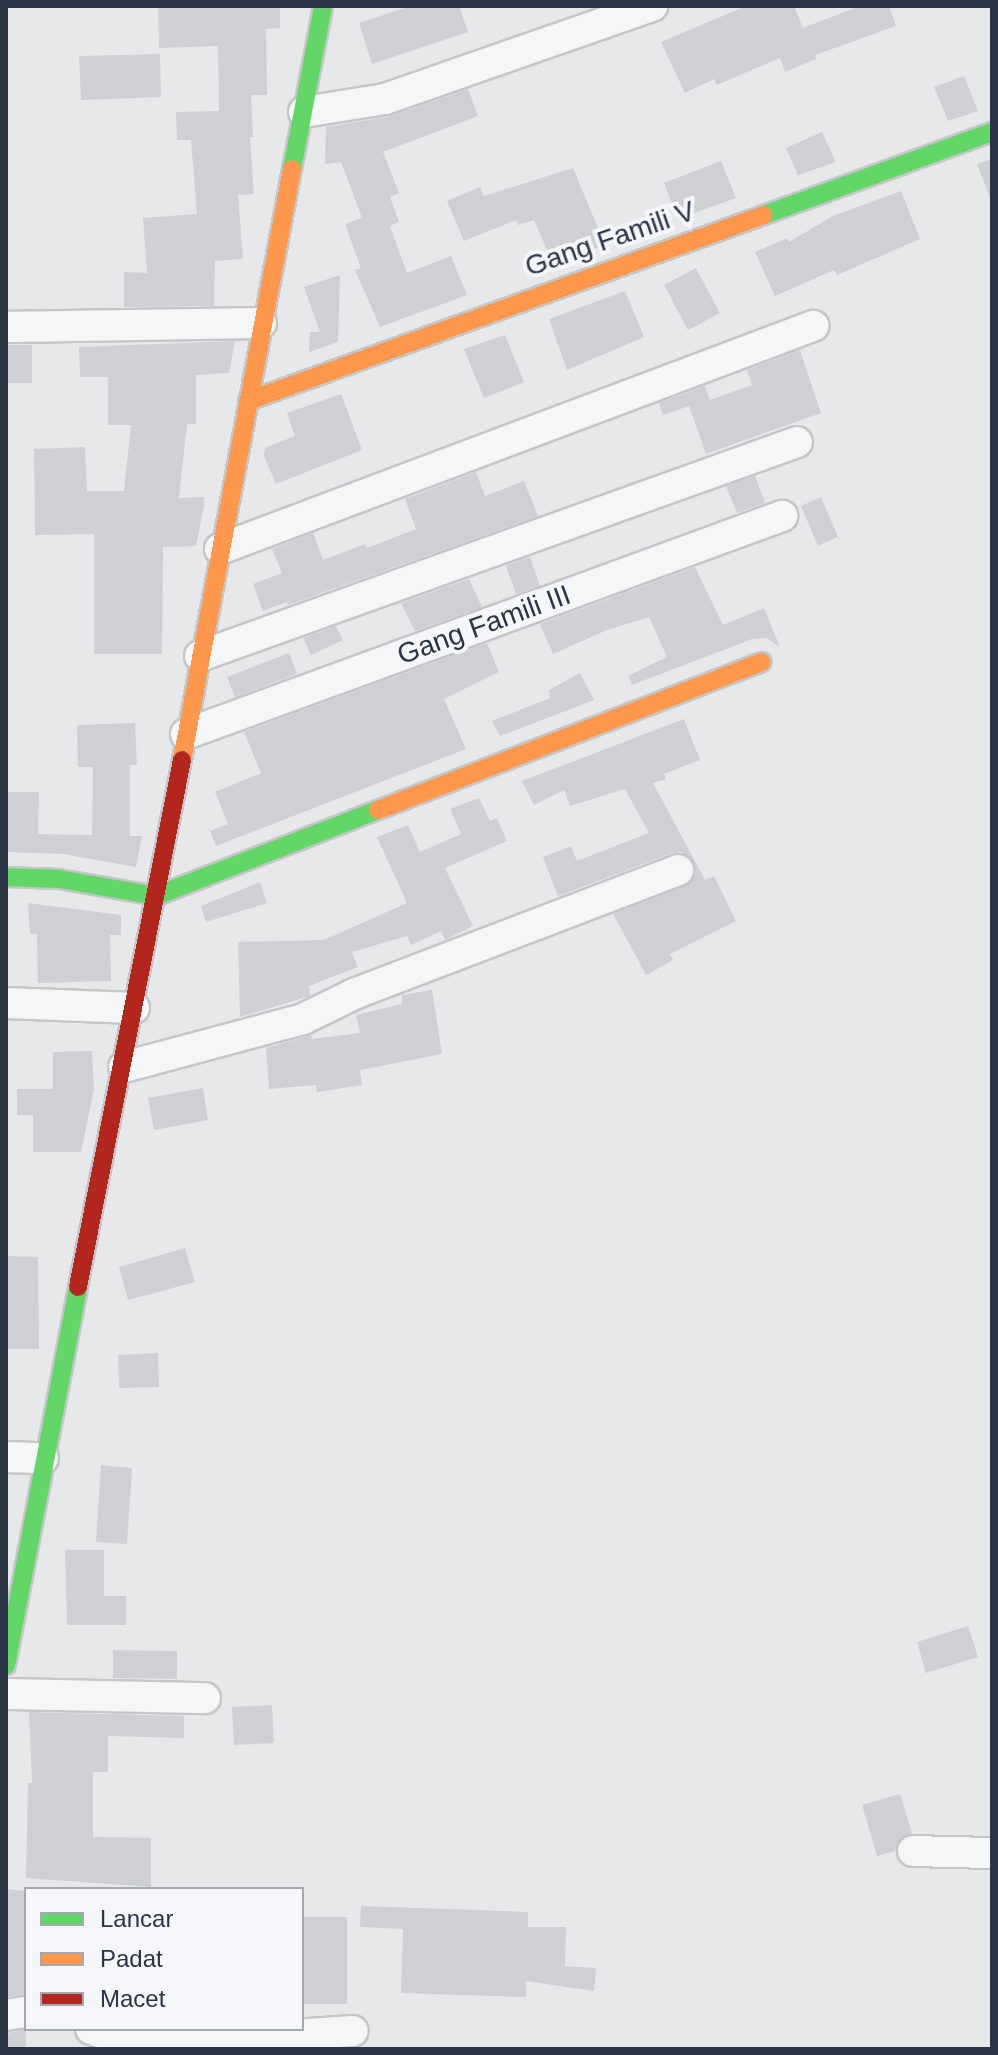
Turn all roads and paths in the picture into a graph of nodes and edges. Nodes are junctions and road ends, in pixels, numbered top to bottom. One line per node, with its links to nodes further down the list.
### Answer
1 (323, 6): 3 (main road)
2 (652, 6): 3 (street)
3 (304, 112): 5 (main road)
4 (992, 132): 8 (main road, Gang Famili V)
5 (261, 323): 7 (street); 8 (main road)
6 (813, 326): 11 (street)
7 (6, 327)
8 (248, 401): 11 (main road)
9 (797, 442): 12 (street)
10 (782, 516): 14 (street, Gang Famili III)
11 (220, 549): 12 (main road)
12 (200, 656): 14 (main road)
13 (761, 662): 17 (main road)
14 (186, 734): 17 (main road)
15 (678, 870): 20 (street)
16 (6, 877): 17 (main road)
17 (156, 896): 19 (main road)
18 (6, 1003): 19 (street)
19 (134, 1008): 20 (main road)
20 (124, 1067): 22 (main road)
21 (6, 1457): 22 (street)
22 (43, 1458): 23 (main road)
23 (6, 1665)
24 (6, 1694): 25 (street)
25 (205, 1698)
26 (913, 1851): 27 (street)
27 (992, 1853)
28 (97, 2031): 29 (street)
29 (353, 2031)

